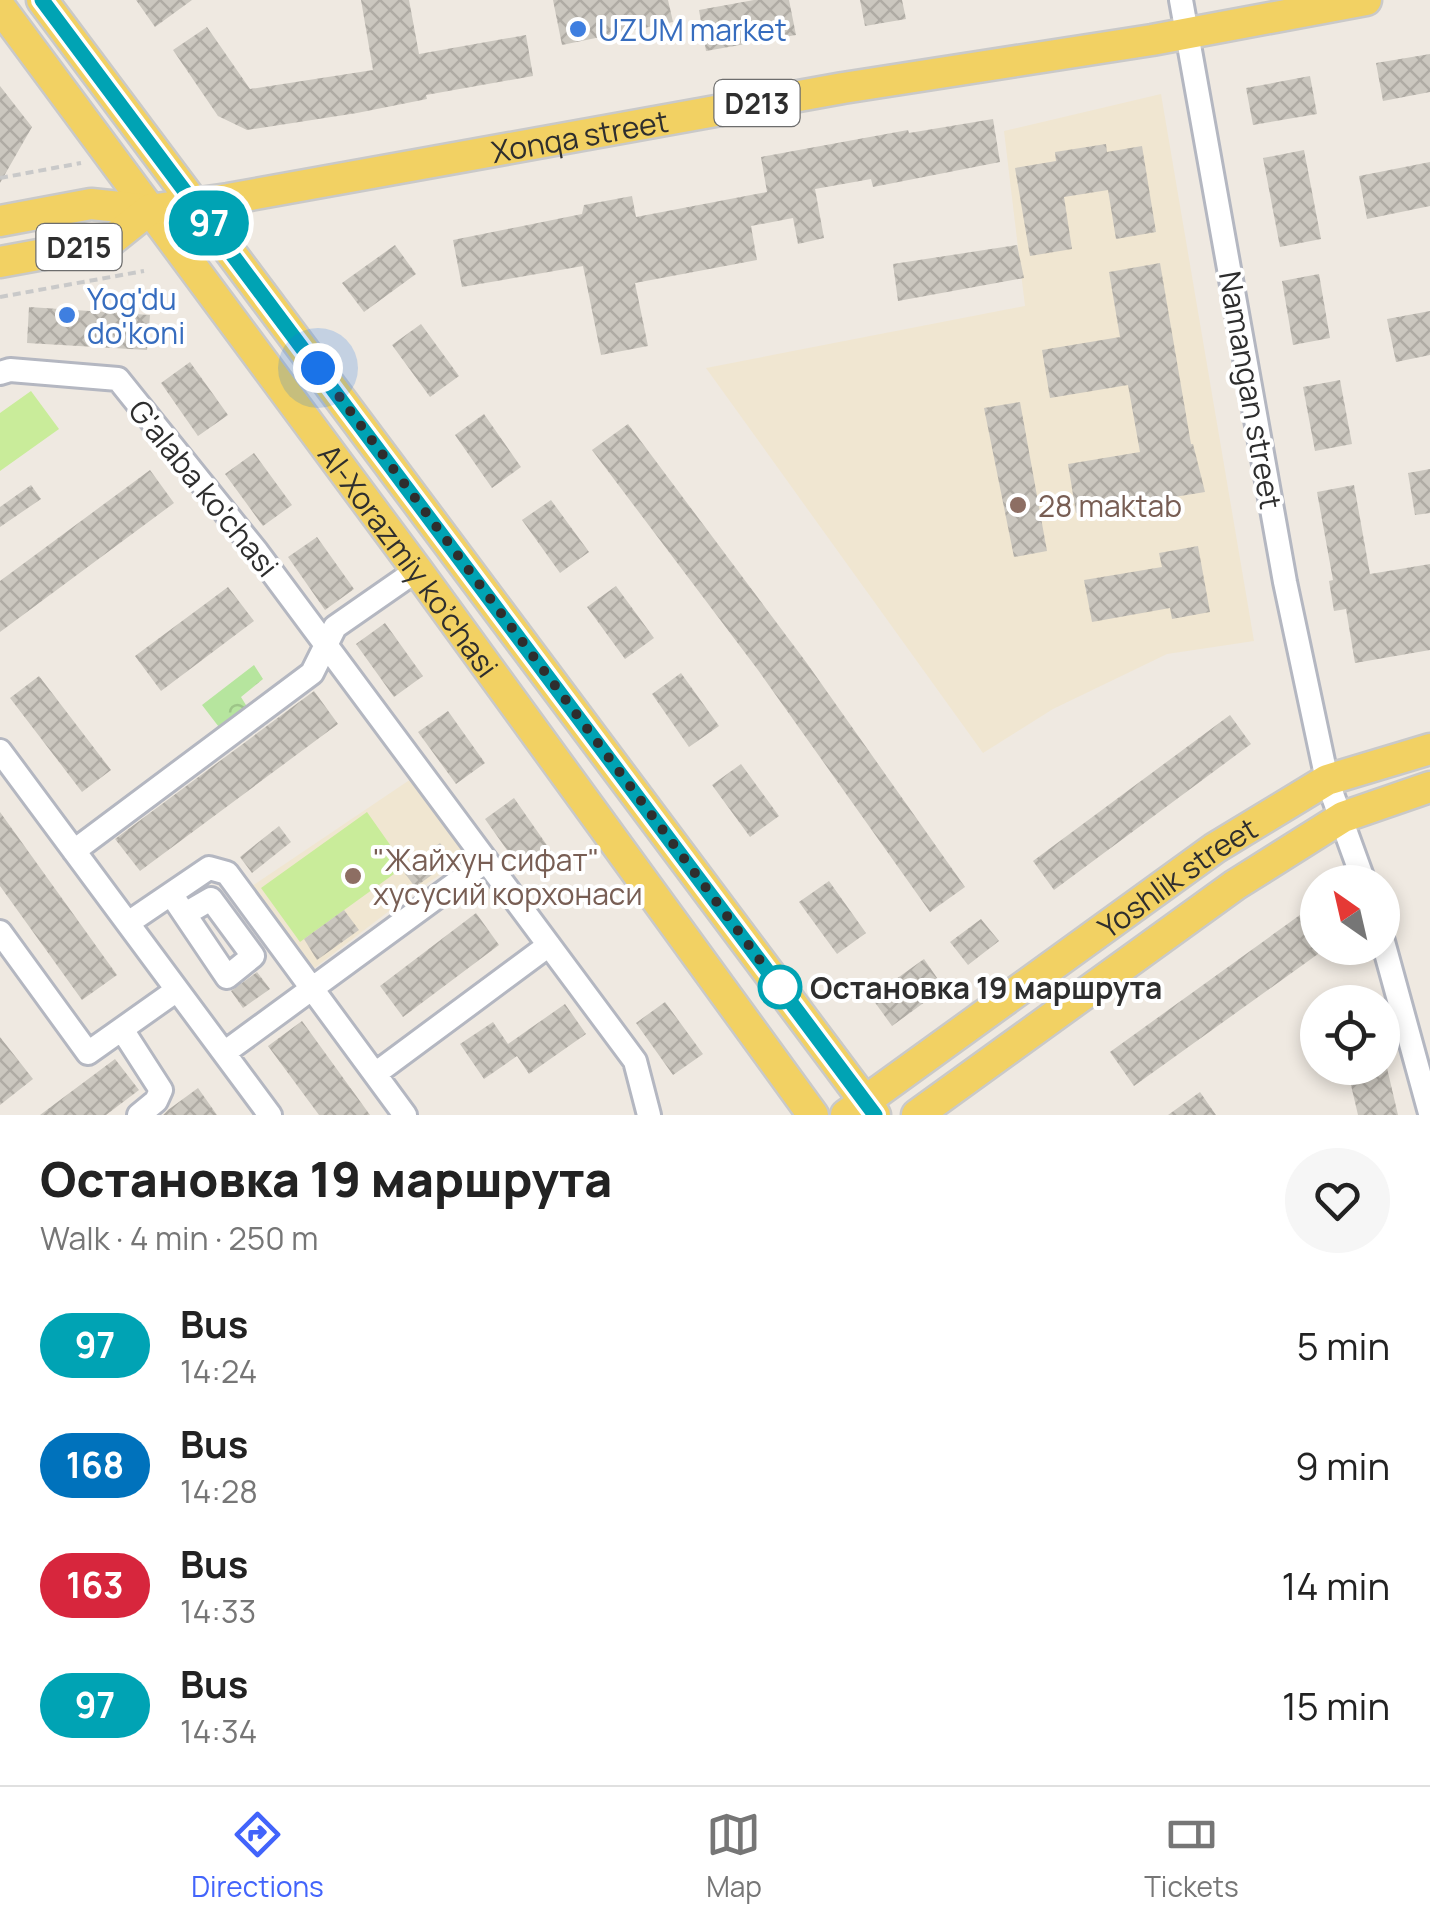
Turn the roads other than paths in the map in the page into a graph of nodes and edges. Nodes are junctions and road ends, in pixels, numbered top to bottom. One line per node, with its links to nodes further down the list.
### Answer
1 (42, 0): 6 (main road, Al-Xorazmiy ko’chasi)
2 (1180, 0): 5 (street, Namangan street)
3 (1366, 0): 5 (main road, Xonqa street / D213)
4 (0, 7): 7 (main road, Al-Xorazmiy ko’chasi)
5 (1184, 34): 6 (main road, Xonqa street / D213); 15 (street, Namangan street)
6 (194, 204): 7 (main road, Xonqa street / D213); 31 (main road, Al-Xorazmiy ko’chasi)
7 (148, 210): 8 (main road, D215); 9 (main road, D215); 11 (main road, Al-Xorazmiy ko’chasi)
8 (0, 221)
9 (0, 262)
10 (0, 374): 12 (street, G'alaba ko'chasi)
11 (417, 570): 12 (street); 38 (main road, Al-Xorazmiy ko’chasi)
12 (325, 643): 18 (street); 19 (street, G'alaba ko'chasi)
13 (1430, 749): 15 (main road, Yoshlik street)
14 (0, 750): 18 (street)
15 (1327, 780): 17 (street, Namangan street); 31 (main road, Yoshlik street)
16 (1430, 788): 17 (main road, Yoshlik street)
17 (1343, 817): 20 (street, Namangan street); 32 (main road, Yoshlik street)
18 (74, 851): 21 (street)
19 (486, 861): 23 (street, G'alaba ko'chasi); 25 (street)
20 (1359, 865)
21 (128, 923): 25 (street); 26 (street)
22 (0, 932): 28 (street)
23 (549, 945): 30 (street); 37 (street, G'alaba ko'chasi)
24 (1393, 965): 27 (street)
25 (312, 988): 29 (street); 30 (street)
26 (178, 990): 28 (street); 29 (street)
27 (1419, 1029): 33 (street)
28 (123, 1031): 34 (street)
29 (224, 1053): 35 (street)
30 (374, 1074): 36 (street)
31 (862, 1110)
32 (935, 1110)
33 (1430, 1113)
34 (139, 1115)
35 (270, 1115)
36 (405, 1115)
37 (649, 1115)
38 (813, 1115)

